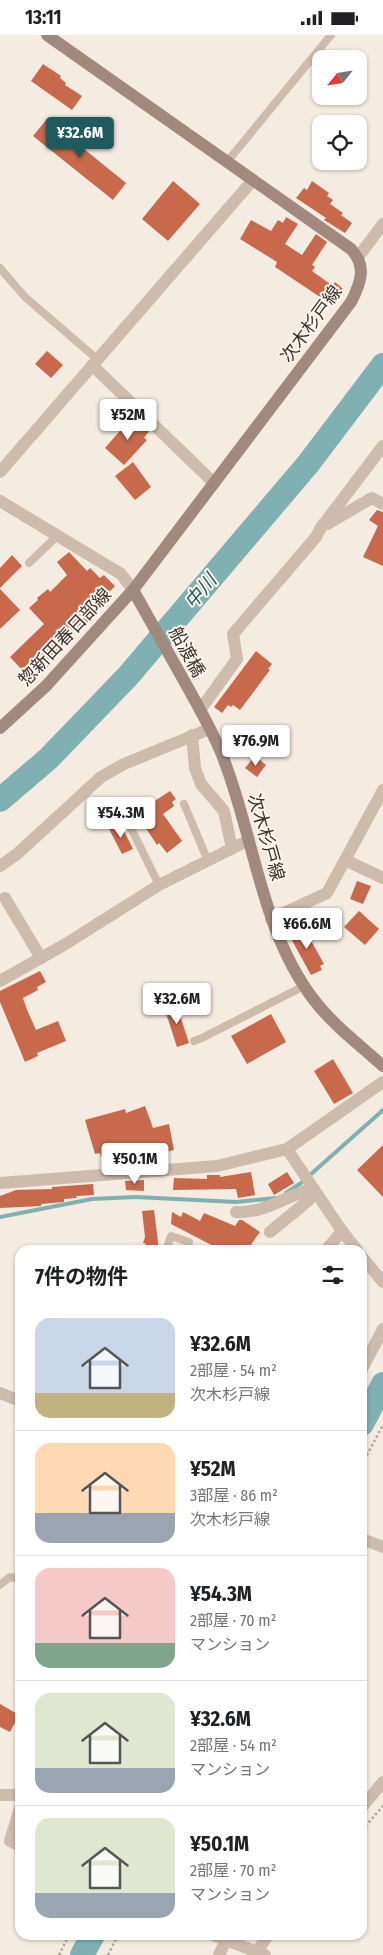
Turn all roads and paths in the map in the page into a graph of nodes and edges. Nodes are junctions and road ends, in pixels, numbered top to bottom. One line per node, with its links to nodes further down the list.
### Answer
1 (47, 35): 3 (main road)
2 (331, 35): 3 (lane)
3 (227, 162): 4 (main road)
4 (253, 180): 6 (main road); 8 (street)
5 (383, 224): 6 (street)
6 (358, 257): 11 (main road, 次木杉戸線)
7 (0, 268): 8 (lane)
8 (95, 362): 10 (street); 11 (street)
9 (383, 446): 14 (street)
10 (0, 472)
11 (214, 483): 17 (main road, 次木杉戸線)
12 (0, 501): 15 (street)
13 (383, 504): 14 (street)
14 (320, 529): 18 (street)
15 (57, 536): 16 (lane); 17 (street)
16 (29, 563)
17 (133, 590): 18 (main road, 船渡橋); 19 (main road, 惣新田春日部線)
18 (198, 707): 20 (main road, 次木杉戸線)
19 (0, 728)
20 (209, 729): 21 (street); 25 (main road, 次木杉戸線)
21 (192, 735): 26 (street); 29 (street)
22 (383, 790): 27 (street)
23 (184, 804): 28 (lane)
24 (125, 816): 31 (lane)
25 (249, 840): 26 (street); 33 (main road, 次木杉戸線)
26 (232, 849): 28 (street)
27 (345, 859): 30 (street); 33 (street)
28 (208, 861): 31 (street)
29 (0, 866)
30 (383, 878)
31 (159, 885): 34 (street)
32 (5, 898): 34 (street)
33 (271, 919): 36 (main road, 次木杉戸線)
34 (40, 958): 35 (street)
35 (0, 981)
36 (304, 986): 37 (lane); 38 (main road, 次木杉戸線)
37 (194, 1041)
38 (383, 1065)
39 (383, 1083): 40 (street)
40 (287, 1149): 41 (street); 42 (street)
41 (0, 1183)
42 (314, 1189): 43 (street); 44 (street); 45 (street)
43 (236, 1212)
44 (342, 1231): 48 (street); 49 (street)
45 (270, 1232)
46 (189, 1242): 47 (lane)
47 (168, 1245)
48 (330, 1245)
49 (353, 1245)
50 (367, 1263): 51 (street)
51 (383, 1282)
52 (383, 1329): 53 (street)
53 (367, 1359)
54 (0, 1393): 55 (street)
55 (15, 1399)
56 (383, 1425): 57 (path)
57 (367, 1455)
58 (367, 1541): 59 (street)
59 (383, 1547)
60 (15, 1578): 61 (lane)
61 (0, 1585)
62 (383, 1782): 65 (street)
63 (0, 1795): 64 (street)
64 (15, 1795)
65 (367, 1801)
66 (383, 1806): 68 (path)
67 (15, 1824): 69 (street)
68 (367, 1824)
69 (15, 1844)
70 (66, 1940): 75 (path)
71 (116, 1940): 76 (path)
72 (226, 1940): 74 (street); 77 (street)
73 (266, 1940): 74 (street)
74 (261, 1953)
75 (59, 1955)
76 (108, 1955)
77 (219, 1955)

